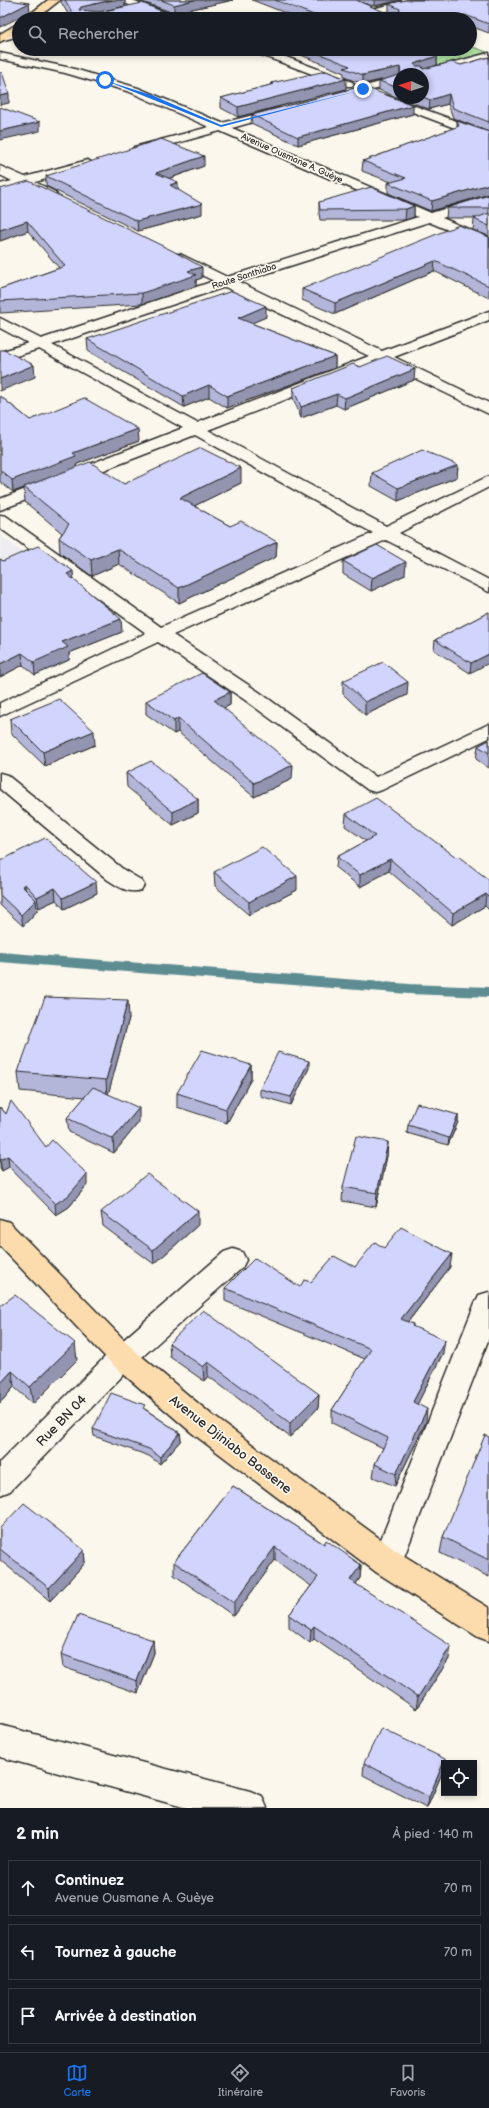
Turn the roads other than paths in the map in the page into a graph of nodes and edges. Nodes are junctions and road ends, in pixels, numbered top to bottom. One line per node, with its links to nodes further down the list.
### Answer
1 (55, 0): 7 (main road)
2 (122, 0): 4 (street)
3 (422, 0): 9 (street)
4 (142, 7): 6 (street); 8 (street)
5 (359, 7): 9 (street)
6 (121, 11)
7 (39, 12)
8 (156, 12)
9 (372, 12)
10 (12, 31): 12 (main road)
11 (12, 35): 12 (street)
12 (2, 38)
13 (477, 46): 14 (street)
14 (489, 51)
15 (0, 56): 23 (street, Avenue Ousmane A. Guèye)
16 (274, 56): 20 (street)
17 (489, 56): 18 (street)
18 (429, 72)
19 (393, 82): 20 (street)
20 (363, 89): 21 (street); 24 (street)
21 (326, 99)
22 (288, 109): 23 (street)
23 (221, 126): 25 (street); 32 (street, Avenue Ousmane A. Guèye)
24 (489, 137)
25 (127, 154)
26 (98, 162): 28 (street)
27 (0, 170): 28 (street)
28 (23, 181): 29 (street); 31 (street)
29 (0, 188)
30 (489, 199): 32 (street, Route Santhiaba)
31 (65, 202)
32 (430, 218): 33 (street, Avenue Ousmane A. Guèye); 35 (street, Route Santhiaba)
33 (489, 243)
34 (163, 250): 35 (street)
35 (226, 282): 38 (street, Route Santhiaba); 39 (street)
36 (489, 315): 39 (street)
37 (0, 322): 38 (street)
38 (39, 344): 40 (street, Route Santhiaba); 42 (street)
39 (380, 356): 41 (street); 42 (street)
40 (0, 357)
41 (489, 409)
42 (196, 429): 44 (street); 46 (street)
43 (489, 481): 46 (street)
44 (0, 505)
45 (0, 520): 48 (street)
46 (386, 533): 47 (street); 48 (street)
47 (489, 587)
48 (159, 634): 49 (street); 50 (street)
49 (0, 710)
50 (489, 730)
51 (0, 779): 52 (street)
52 (133, 885)
53 (0, 1229): 56 (main road, Avenue Djiniabo Bassene)
54 (233, 1260): 56 (street, Rue BN 04)
55 (489, 1303): 58 (street)
56 (122, 1357): 57 (street, Rue BN 04); 58 (main road, Avenue Djiniabo Bassene)
57 (0, 1482)
58 (387, 1562): 59 (main road, Avenue Djiniabo Bassene)
59 (489, 1626)
60 (0, 1741): 61 (street)
61 (250, 1808)

